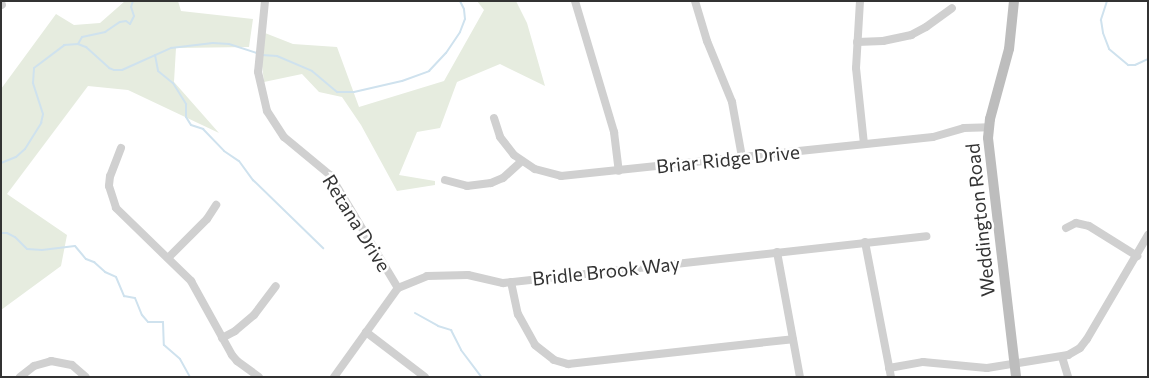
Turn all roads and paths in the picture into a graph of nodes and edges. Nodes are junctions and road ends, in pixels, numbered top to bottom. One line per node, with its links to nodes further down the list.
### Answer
1 (265, 1): 26 (street, Retana Drive)
2 (575, 1): 14 (street)
3 (695, 1): 12 (street)
4 (860, 1): 7 (street)
5 (1014, 1): 9 (main road, Weddington Road)
6 (952, 8): 7 (street)
7 (857, 42): 10 (street)
8 (494, 118): 13 (street, Briar Ridge Drive)
9 (989, 127): 10 (street, Briar Ridge Drive); 31 (main road, Weddington Road)
10 (864, 144): 12 (street, Briar Ridge Drive)
11 (121, 148): 23 (street)
12 (742, 157): 14 (street, Briar Ridge Drive)
13 (522, 161): 14 (street, Briar Ridge Drive); 15 (street)
14 (620, 171)
15 (445, 180)
16 (216, 205): 23 (street)
17 (1066, 228): 22 (street)
18 (1148, 235): 22 (street)
19 (926, 236): 20 (street, Bridle Brook Way)
20 (865, 242): 21 (street, Bridle Brook Way); 32 (street)
21 (777, 252): 24 (street, Bridle Brook Way); 29 (street)
22 (1137, 256): 30 (street)
23 (168, 258): 28 (street)
24 (511, 282): 26 (street, Bridle Brook Way); 29 (street)
25 (276, 286): 28 (street)
26 (398, 288): 27 (street)
27 (366, 332): 36 (street); 37 (street)
28 (222, 338): 35 (street)
29 (793, 339): 38 (street)
30 (1062, 357): 31 (street); 41 (street)
31 (1014, 363): 32 (street); 40 (main road, Weddington Road)
32 (889, 368): 39 (street)
33 (20, 377): 34 (street)
34 (86, 377)
35 (259, 377)
36 (334, 377)
37 (425, 377)
38 (800, 377)
39 (891, 377)
40 (1016, 377)
41 (1068, 377)

